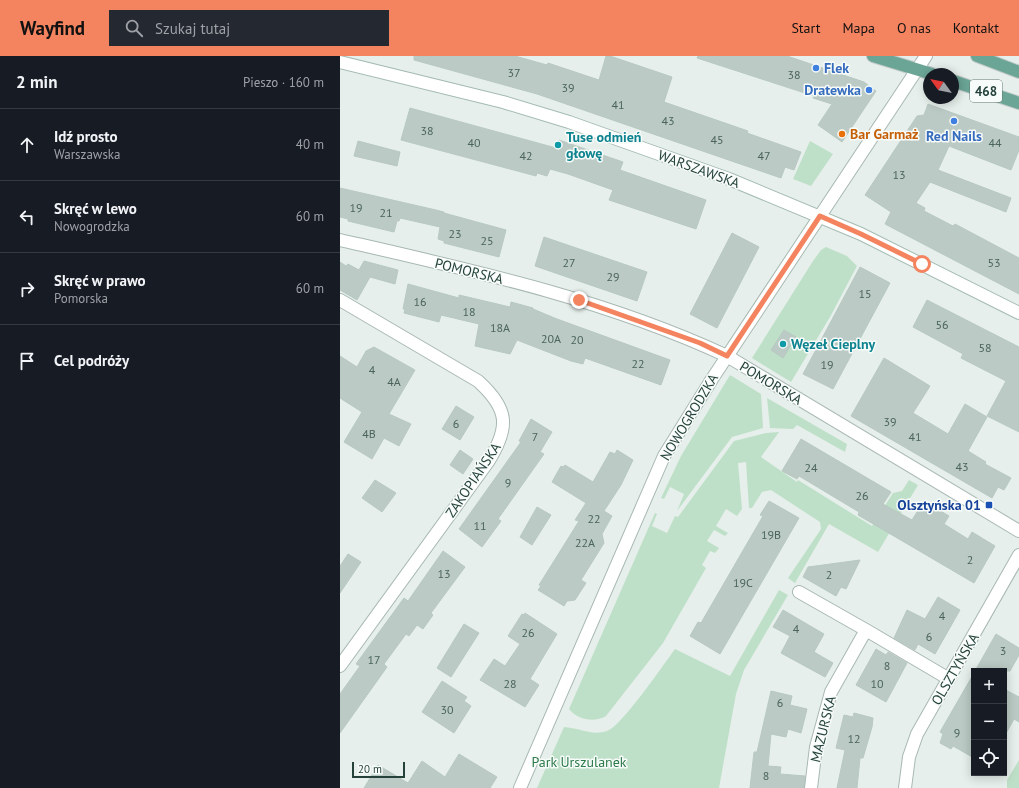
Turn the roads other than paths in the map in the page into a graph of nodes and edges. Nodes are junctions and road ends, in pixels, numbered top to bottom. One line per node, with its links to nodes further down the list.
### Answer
1 (874, 56): 5 (main road)
2 (926, 56): 5 (street, NOWOGRODZKA)
3 (976, 56): 7 (main road, 468)
4 (340, 62): 10 (street, WARSZAWSKA)
5 (918, 69): 6 (main road); 10 (street, NOWOGRODZKA)
6 (923, 71)
7 (1019, 72)
8 (959, 83): 9 (main road, 468)
9 (1019, 103)
10 (820, 216): 13 (street, WARSZAWSKA); 14 (street, NOWOGRODZKA)
11 (340, 240): 14 (street, POMORSKA)
12 (340, 300): 19 (street, ZAKOPIAŃSKA)
13 (1019, 313)
14 (727, 356): 15 (street, POMORSKA); 21 (street, NOWOGRODZKA)
15 (1019, 531)
16 (1019, 555): 20 (street, OLSZTYŃSKA)
17 (799, 592): 18 (street)
18 (866, 630): 20 (street); 22 (street, MAZURSKA)
19 (340, 666)
20 (949, 678): 23 (street, OLSZTYŃSKA)
21 (520, 788)
22 (811, 788)
23 (905, 788)

